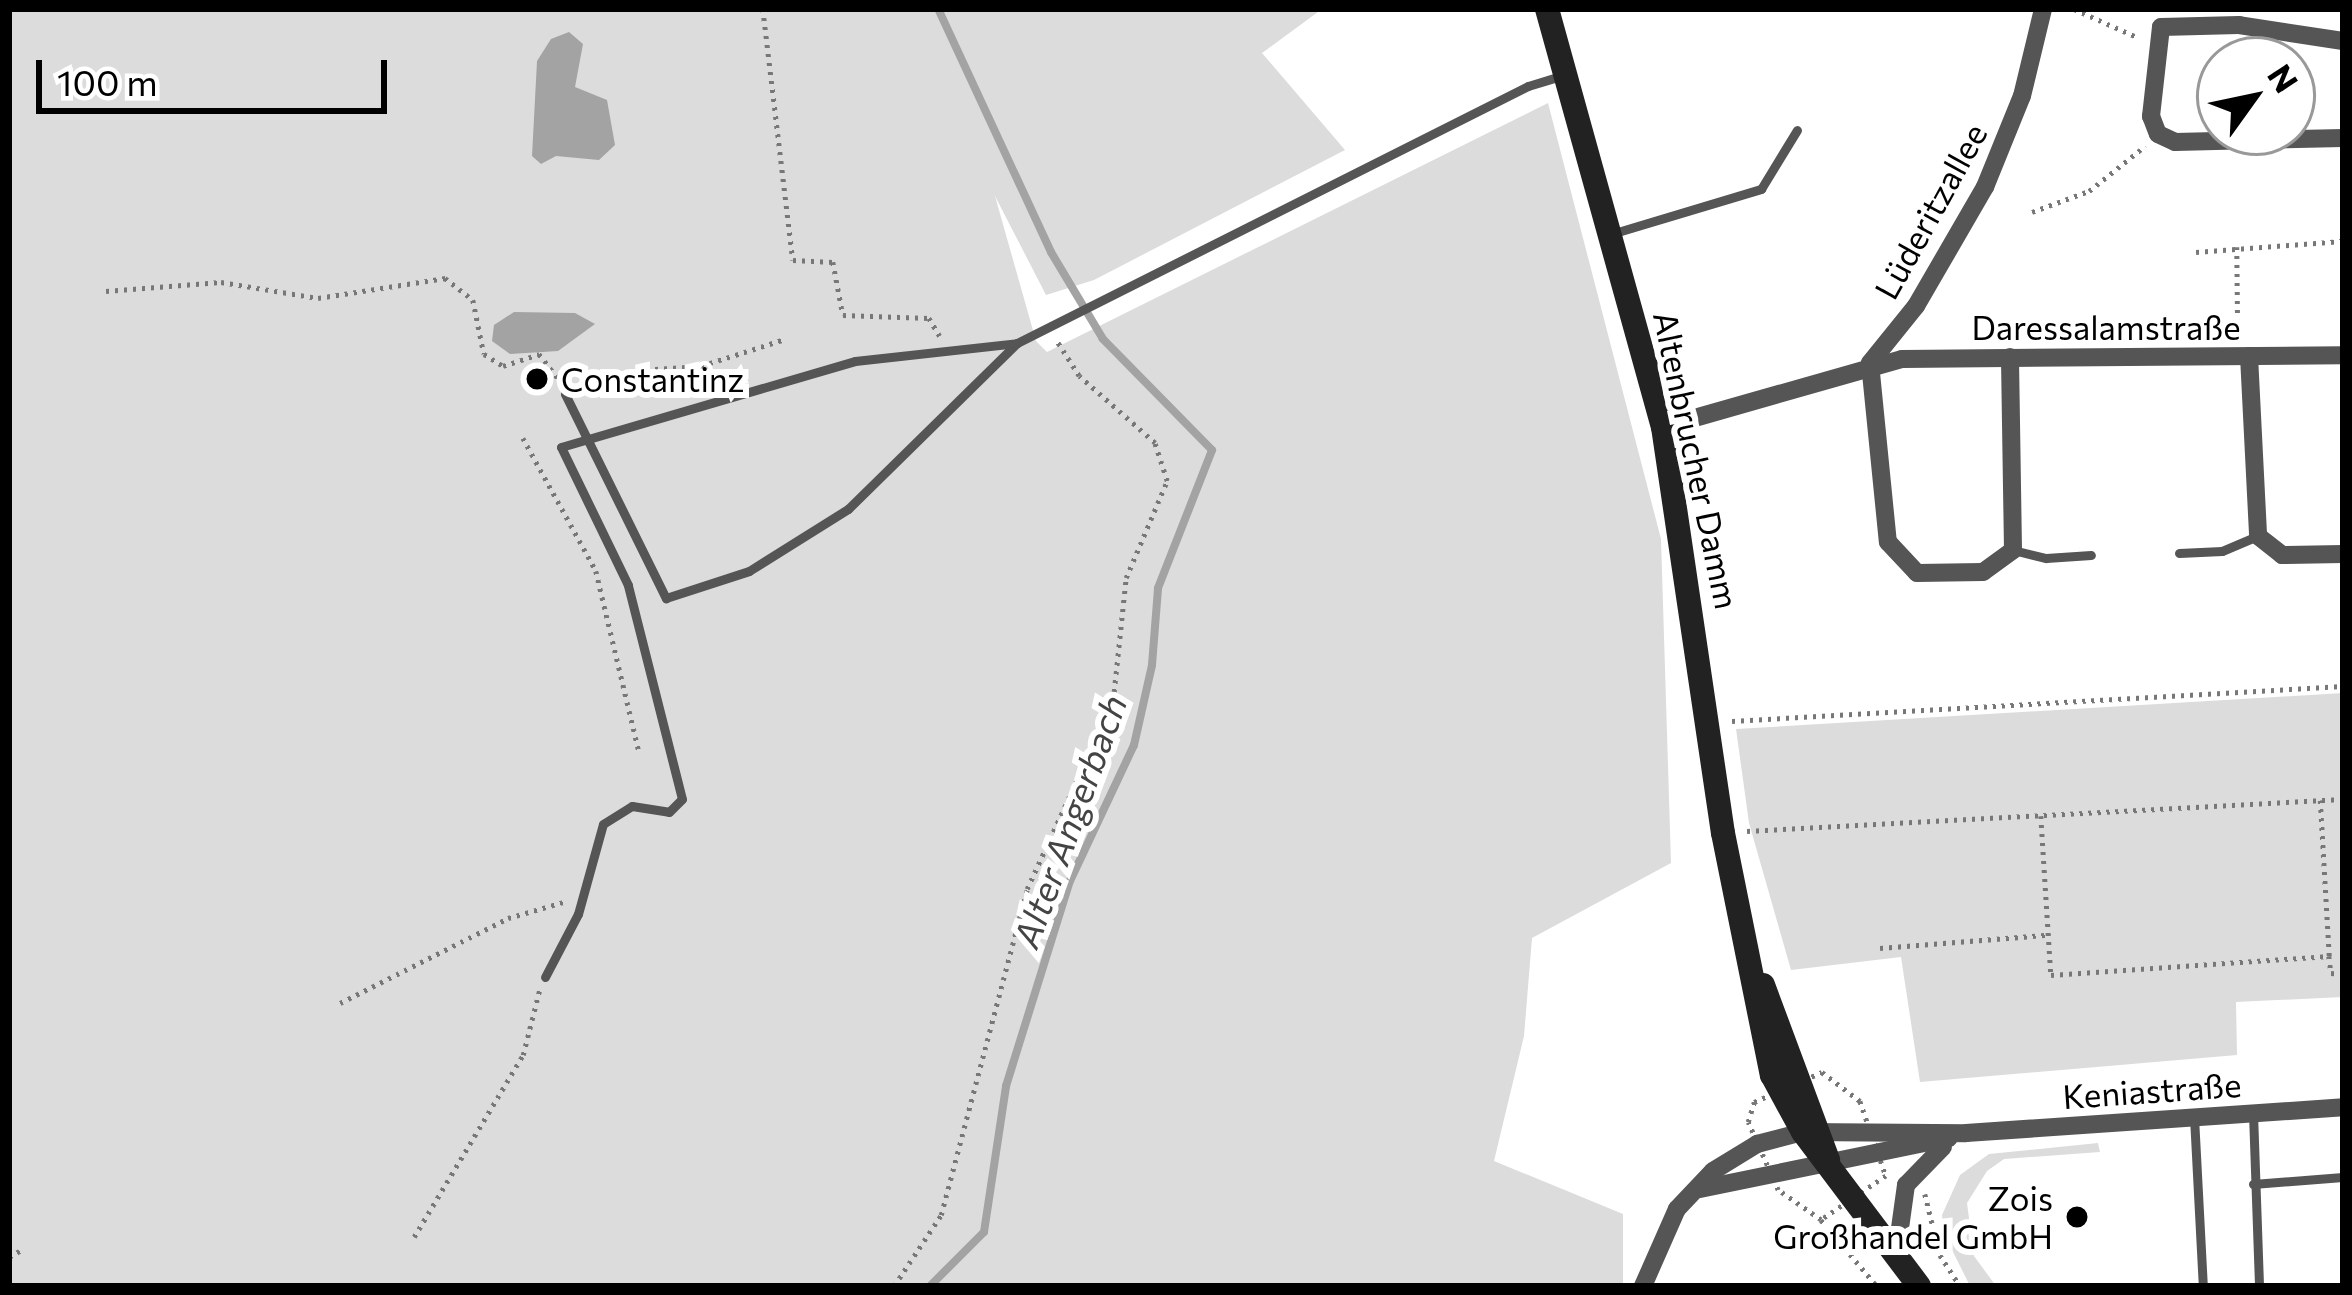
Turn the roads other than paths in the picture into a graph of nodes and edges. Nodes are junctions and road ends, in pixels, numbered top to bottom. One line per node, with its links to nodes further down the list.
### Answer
1 (1547, 9): 4 (main road, Altenbrucher Damm)
2 (2044, 9): 12 (street, Lüderitzallee)
3 (2343, 41): 6 (street)
4 (1565, 75): 7 (main road, Altenbrucher Damm); 8 (lane)
5 (1797, 130): 7 (lane)
6 (2343, 138)
7 (1611, 234): 14 (main road, Altenbrucher Damm)
8 (1017, 343): 15 (lane); 15 (lane)
9 (2343, 355): 10 (street, Daressalamstraße)
10 (2244, 356): 11 (street, Daressalamstraße); 16 (street)
11 (2010, 357): 12 (street, Daressalamstraße); 17 (street)
12 (1870, 363): 14 (street); 17 (street)
13 (638, 372): 15 (lane)
14 (1663, 427): 25 (main road, Altenbrucher Damm)
15 (587, 439): 21 (lane)
16 (2258, 536): 18 (lane); 19 (street)
17 (2013, 550): 20 (lane)
18 (2179, 553)
19 (2343, 554)
20 (2091, 555)
21 (545, 976)
22 (2343, 1107): 23 (street, Keniastraße)
23 (2253, 1113): 24 (street, Keniastraße); 29 (lane)
24 (2194, 1117): 26 (street, Keniastraße); 34 (lane)
25 (1812, 1131): 26 (street, Keniastraße); 27 (main road, Altenbrucher Damm); 30 (street)
26 (1966, 1133): 27 (street, Keniastraße); 31 (street)
27 (1828, 1162): 30 (street); 31 (main road, Altenbrucher Damm)
28 (2343, 1178): 29 (lane)
29 (2253, 1184): 35 (lane)
30 (1691, 1193): 32 (street)
31 (1896, 1257): 33 (main road, Altenbrucher Damm)
32 (1643, 1286)
33 (1919, 1286)
34 (2203, 1286)
35 (2259, 1286)

